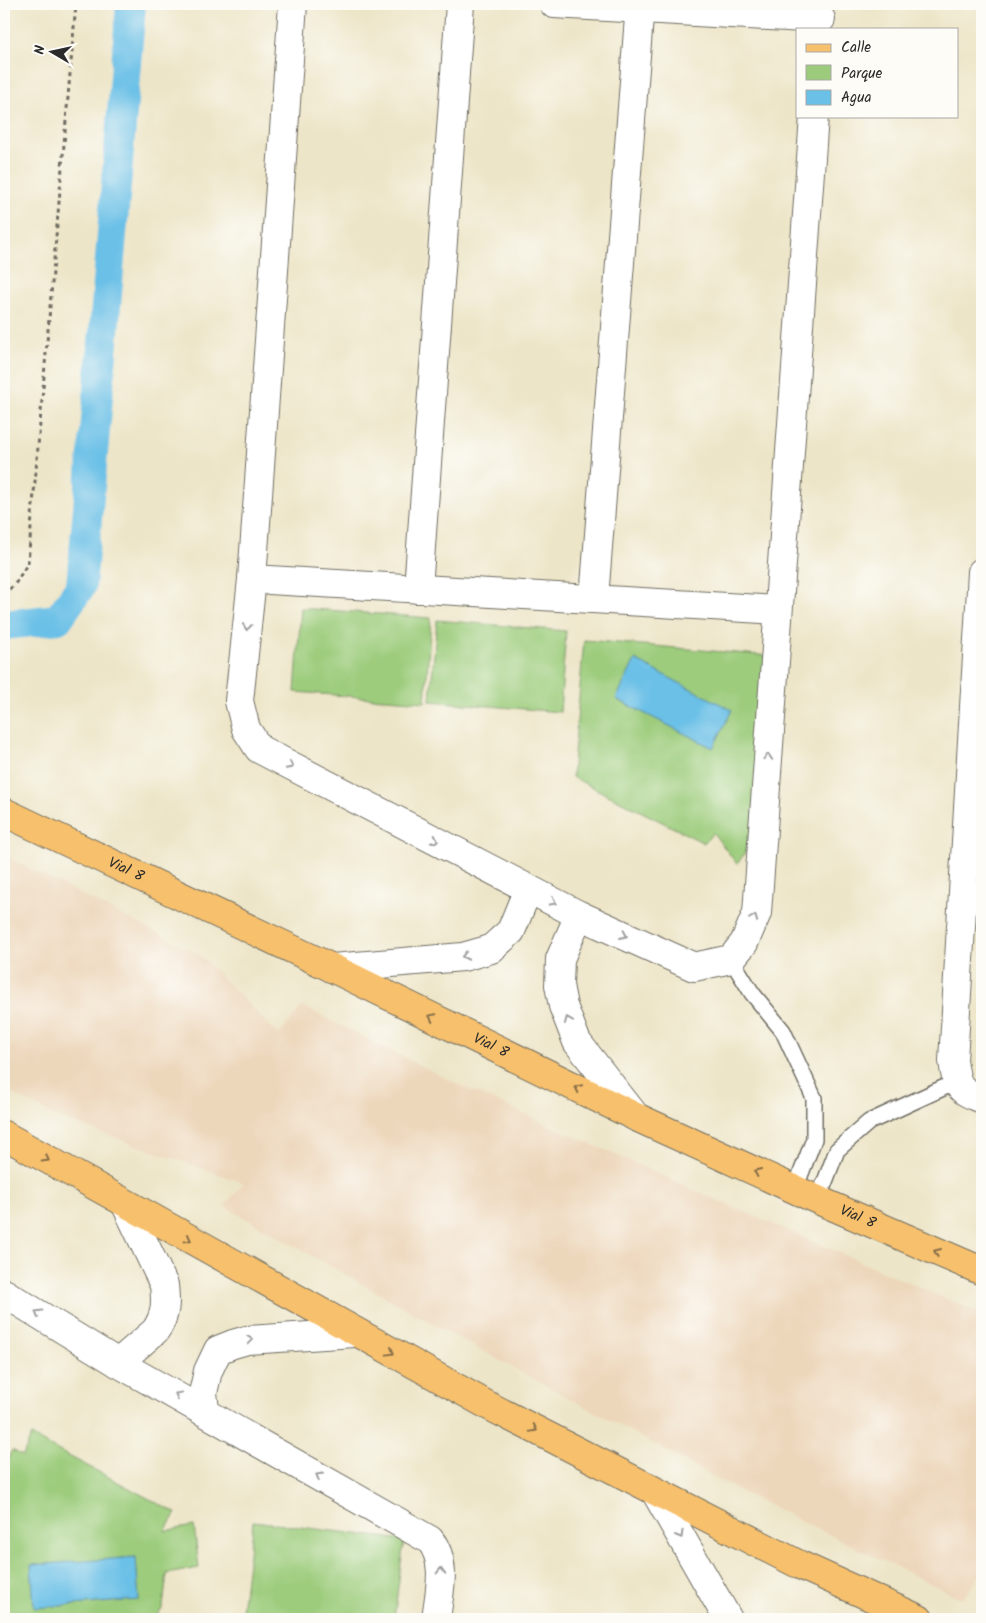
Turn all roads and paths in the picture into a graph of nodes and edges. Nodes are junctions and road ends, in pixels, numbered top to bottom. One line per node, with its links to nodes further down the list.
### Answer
1 (76, 4): 11 (path)
2 (293, 4): 9 (street)
3 (460, 4): 10 (street)
4 (554, 4): 5 (street)
5 (639, 6): 6 (street); 12 (street)
6 (821, 17)
7 (814, 118): 13 (street)
8 (982, 572): 19 (street)
9 (252, 579): 10 (street); 15 (street, one-way to 15)
10 (418, 589): 12 (street)
11 (4, 595)
12 (594, 599): 13 (street)
13 (778, 610): 17 (street, one-way to 13)
14 (4, 812): 18 (main road, Vial 8)
15 (528, 889): 16 (street, one-way to 16); 18 (street, one-way to 18)
16 (579, 916): 17 (street, one-way to 17); 21 (street, one-way to 16)
17 (731, 959): 23 (lane)
18 (332, 968): 21 (main road, Vial 8, one-way to 18)
19 (956, 1082): 20 (street); 23 (lane)
20 (982, 1099)
21 (636, 1117): 23 (main road, Vial 8, one-way to 21)
22 (4, 1135): 24 (main road, one-way to 24)
23 (806, 1194): 25 (main road, Vial 8, one-way to 23)
24 (126, 1204): 27 (main road, one-way to 27); 28 (street)
25 (982, 1272)
26 (4, 1293): 28 (street, one-way to 26)
27 (356, 1333): 29 (street, one-way to 27); 30 (main road, one-way to 30)
28 (118, 1363): 29 (street, one-way to 28)
29 (205, 1410): 31 (street, one-way to 29)
30 (656, 1493): 32 (street, one-way to 32); 33 (main road)
31 (436, 1619)
32 (728, 1619)
33 (919, 1619)

